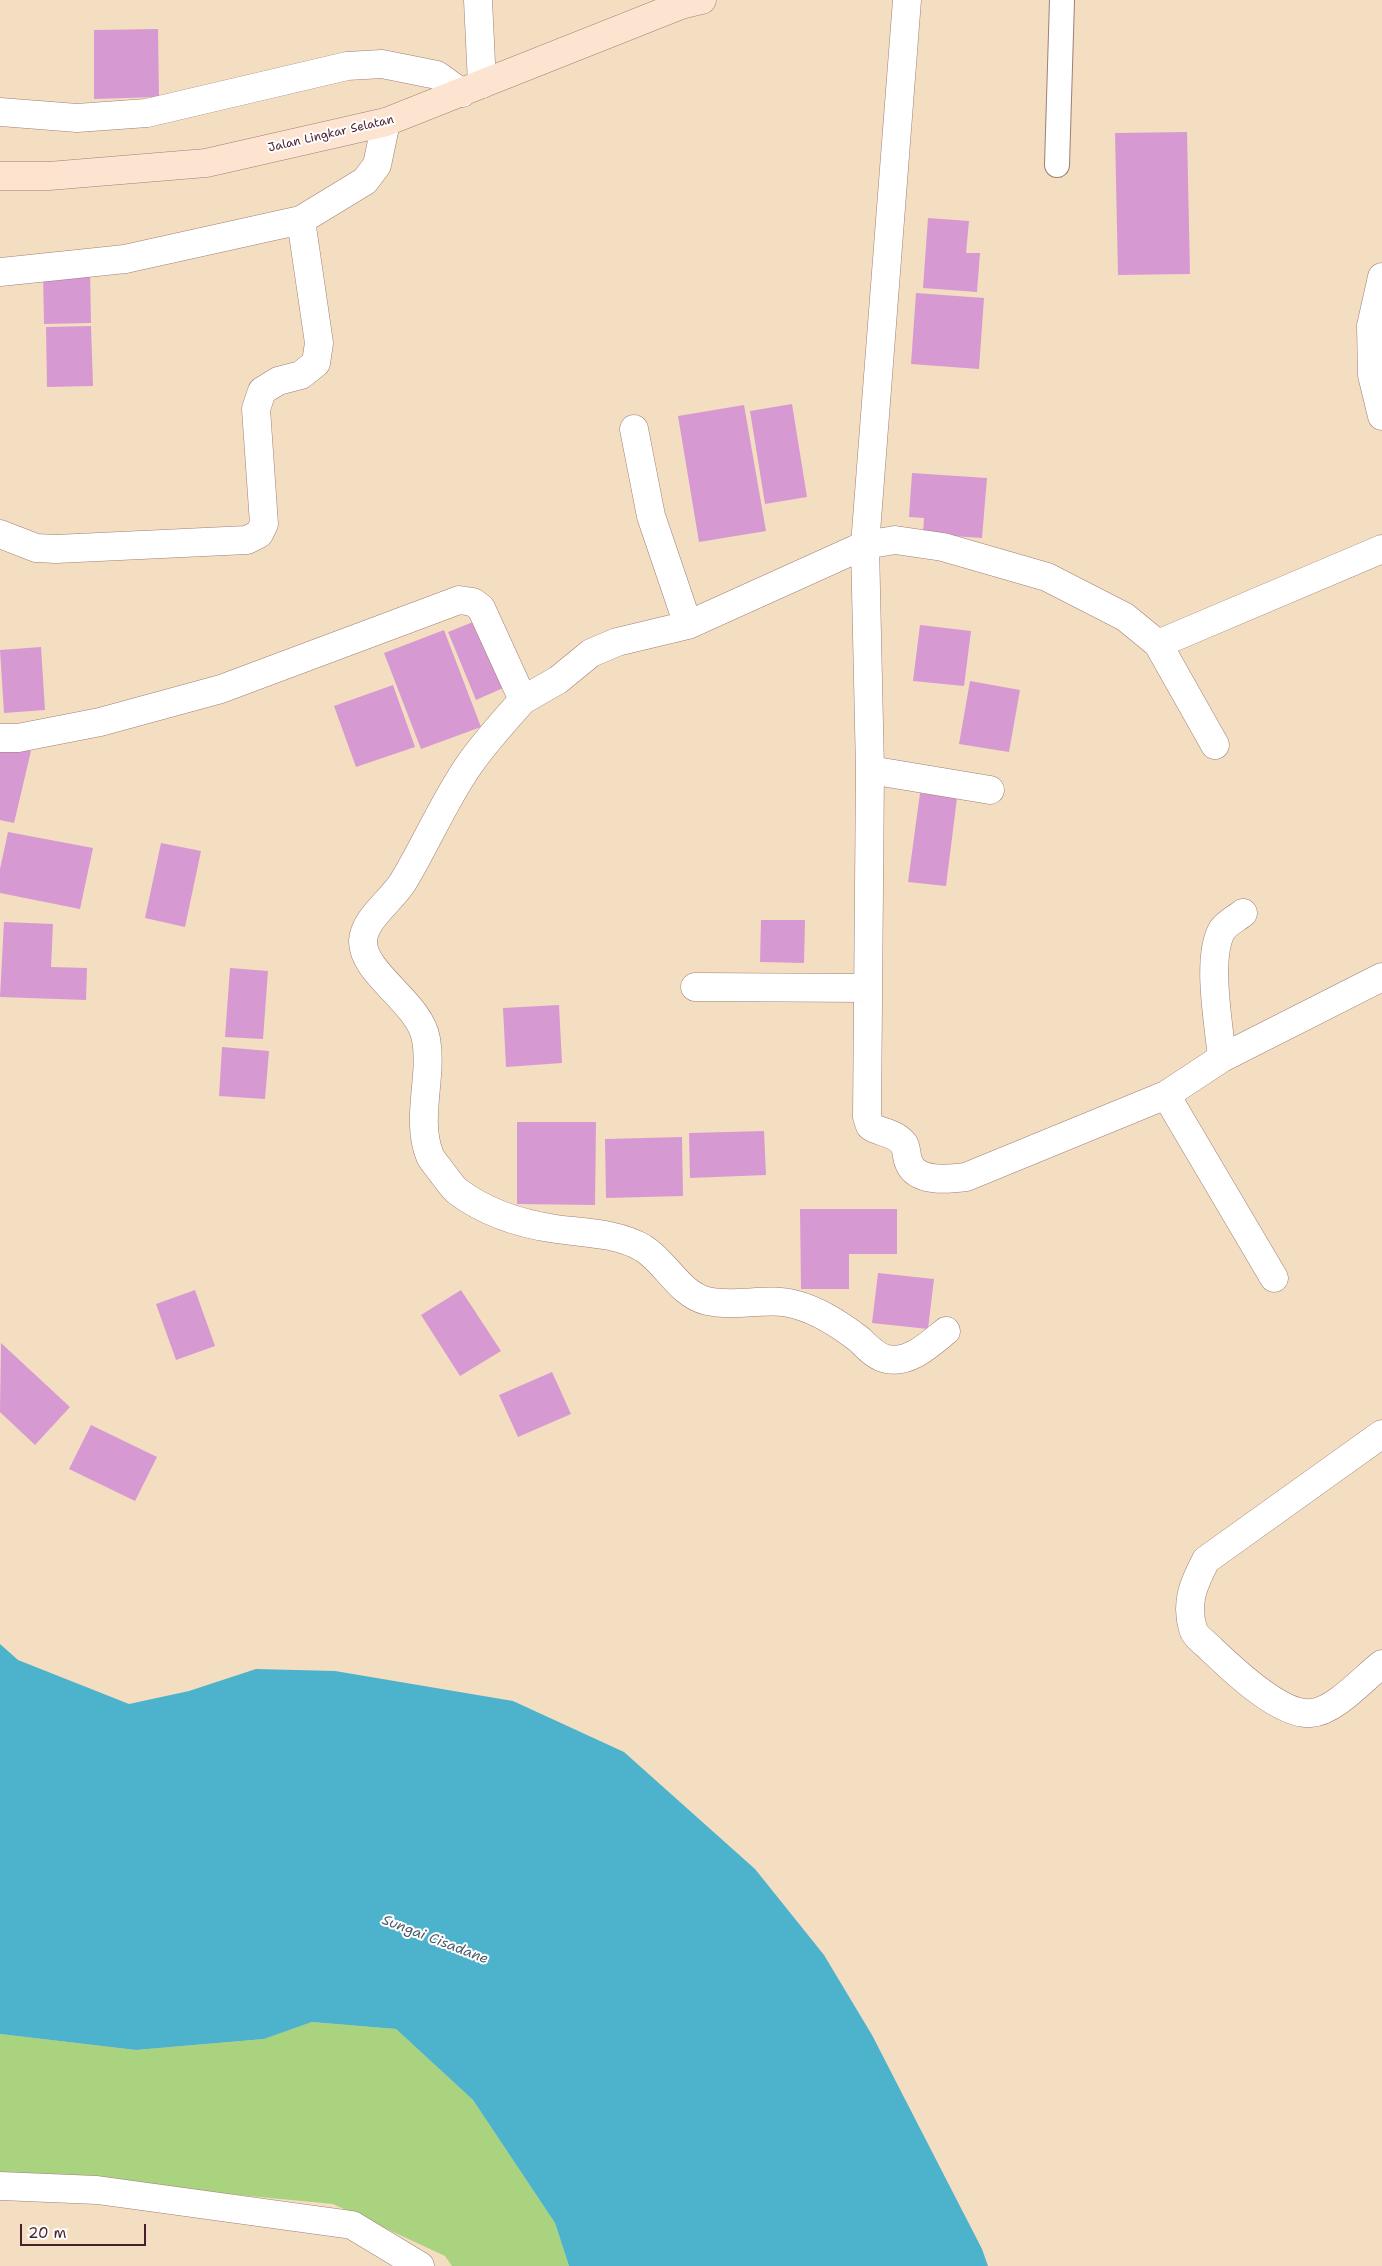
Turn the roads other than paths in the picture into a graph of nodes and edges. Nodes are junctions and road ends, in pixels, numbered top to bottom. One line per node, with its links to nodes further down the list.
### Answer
1 (478, 0): 5 (street)
2 (702, 0): 5 (main road, Jalan Lingkar Selatan)
3 (907, 0): 16 (street)
4 (1062, 0): 8 (lane)
5 (472, 89): 6 (street); 7 (main road, Jalan Lingkar Selatan)
6 (0, 112)
7 (386, 122): 9 (main road, Jalan Lingkar Selatan); 10 (street)
8 (1057, 165)
9 (0, 176)
10 (301, 220): 11 (street); 15 (street)
11 (0, 272)
12 (1382, 277): 13 (street)
13 (1382, 416)
14 (634, 429): 18 (street)
15 (0, 534)
16 (865, 545): 18 (street); 19 (street); 23 (street)
17 (1382, 549): 19 (street)
18 (688, 625): 20 (street)
19 (1158, 644): 22 (street)
20 (523, 700): 21 (street); 32 (street)
21 (0, 738)
22 (1215, 745)
23 (870, 770): 24 (street); 28 (street)
24 (990, 790)
25 (1243, 913): 29 (street)
26 (1382, 977): 29 (street)
27 (694, 987): 28 (street)
28 (868, 988): 30 (street)
29 (1222, 1058): 30 (street)
30 (1166, 1095): 31 (street)
31 (1274, 1278)
32 (946, 1331)
33 (1380, 1439): 34 (street)
34 (1382, 1664)
35 (0, 2186): 36 (street)
36 (420, 2266)

